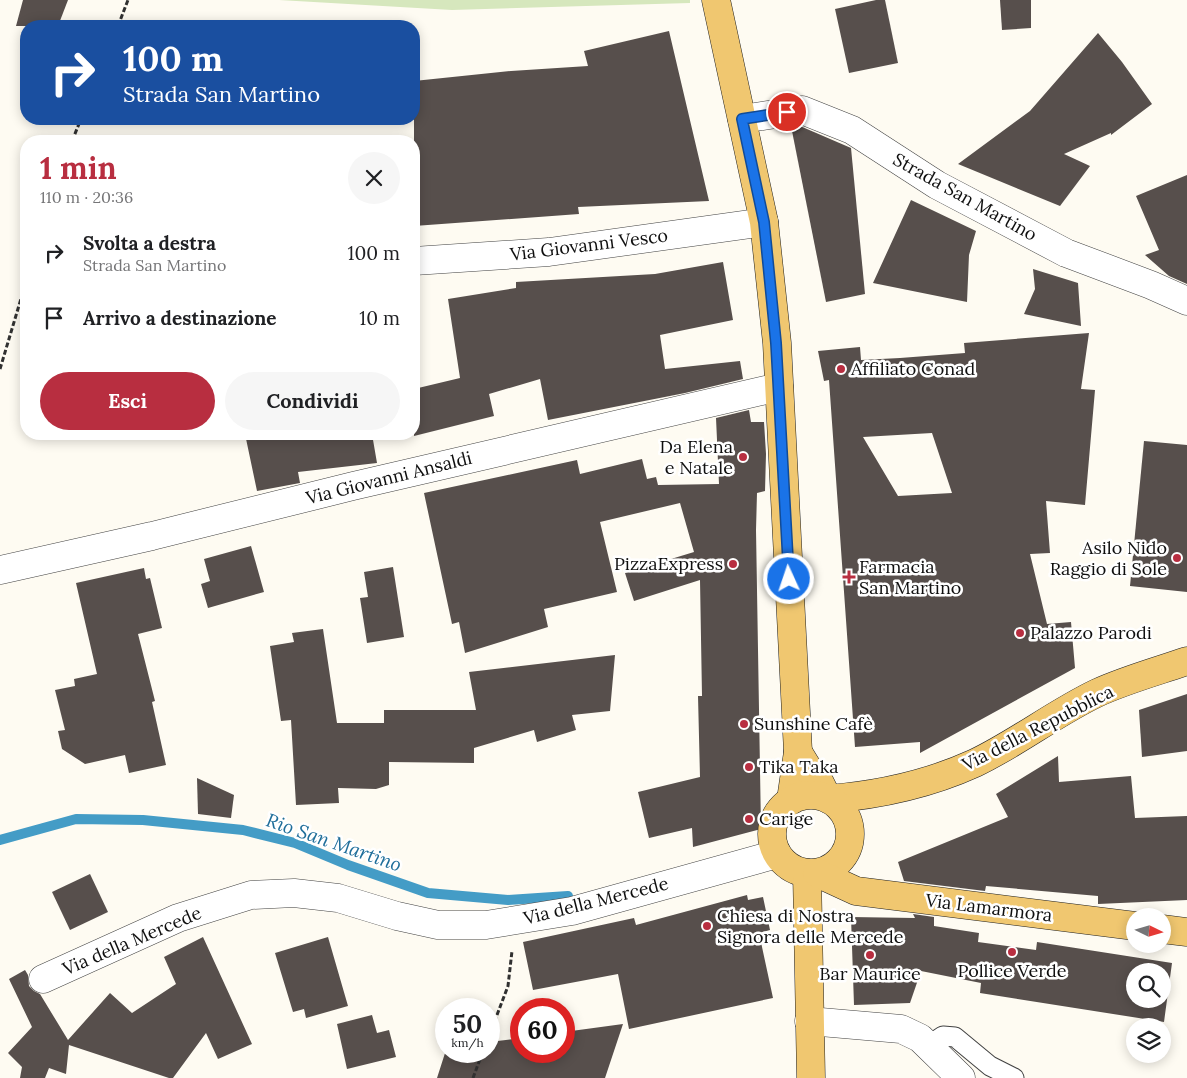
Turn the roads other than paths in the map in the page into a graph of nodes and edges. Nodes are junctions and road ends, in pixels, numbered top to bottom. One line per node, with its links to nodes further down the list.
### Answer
1 (716, 0): 2 (main road)
2 (742, 119): 3 (main road); 5 (street, Strada San Martino)
3 (764, 222): 4 (street, Via Giovanni Vesco); 6 (main road)
4 (420, 261)
5 (1187, 302)
6 (779, 387): 7 (street, Via Giovanni Ansaldi); 9 (main road)
7 (0, 570)
8 (1187, 661): 10 (main road, Via della Repubblica)
9 (798, 752): 10 (main road); 11 (main road)
10 (828, 799): 11 (main road, Via della Repubblica); 13 (main road)
11 (791, 800): 12 (main road)
12 (777, 854): 13 (main road); 17 (street, Via della Mercede)
13 (812, 873): 14 (main road, Via Lamarmora); 18 (main road)
14 (1126, 925)
15 (1171, 930): 16 (main road)
16 (1187, 932)
17 (43, 979)
18 (809, 1021): 19 (street); 20 (main road)
19 (928, 1046): 21 (street); 22 (lane)
20 (811, 1078)
21 (961, 1078)
22 (1014, 1078)

